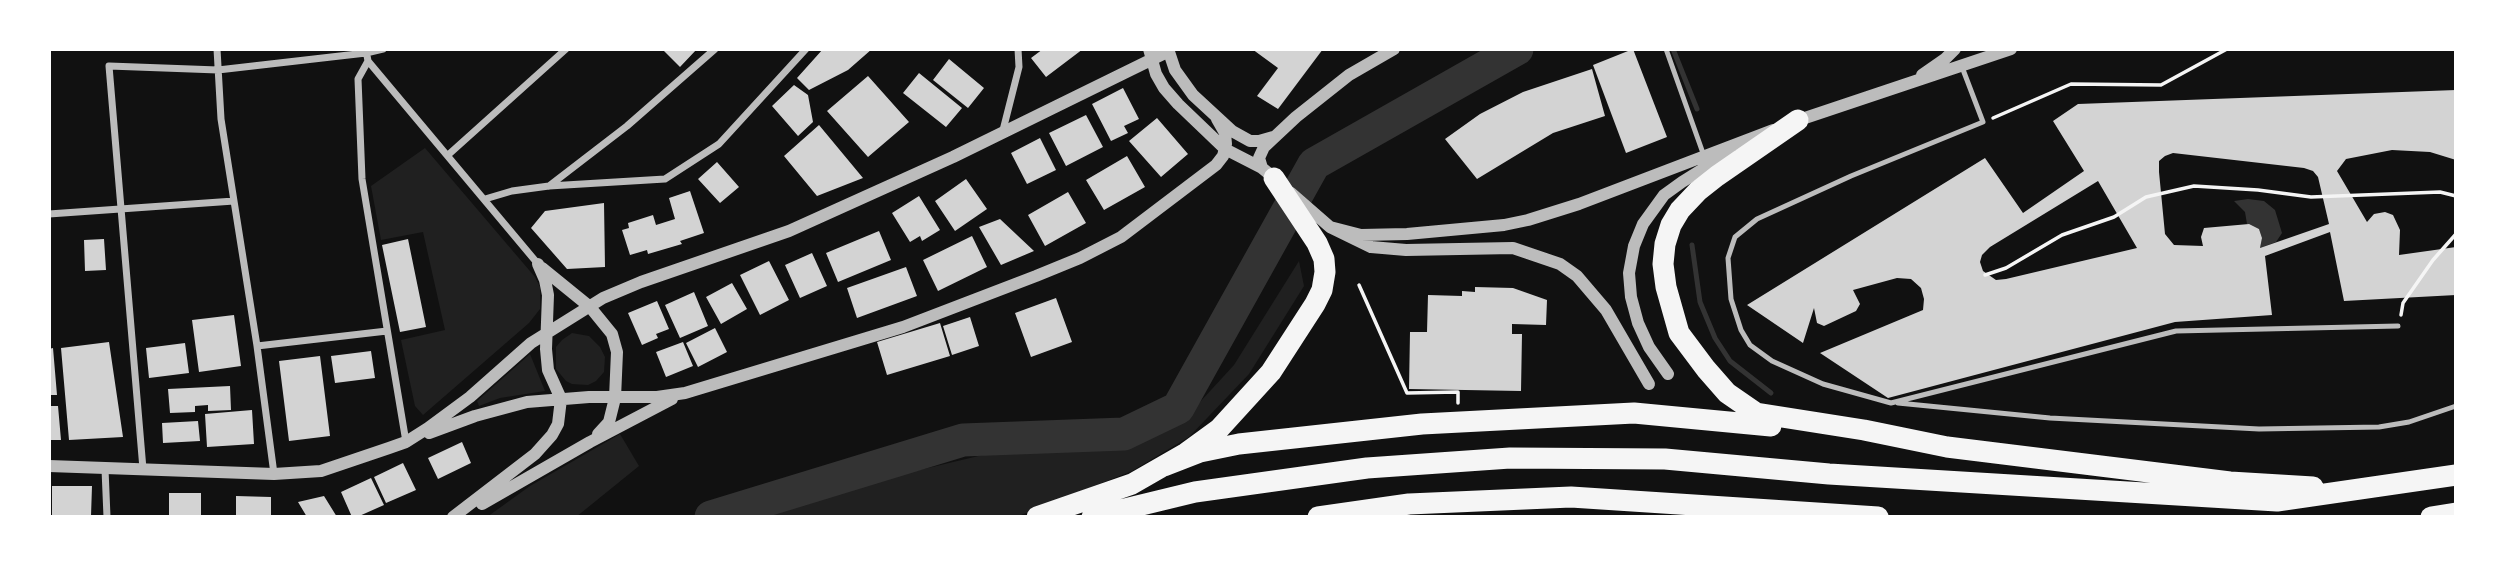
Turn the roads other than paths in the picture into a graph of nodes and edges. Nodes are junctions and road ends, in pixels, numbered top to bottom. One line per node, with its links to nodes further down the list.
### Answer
1 (217, 49): 15 (street)
2 (383, 49): 12 (street)
3 (566, 49): 23 (street)
4 (715, 49): 27 (street)
5 (806, 49): 27 (street)
6 (1018, 49): 19 (street)
7 (1394, 49): 21 (street)
8 (1666, 49): 24 (lane)
9 (1955, 49): 16 (street)
10 (2011, 49): 14 (street)
11 (1169, 50): 13 (street); 17 (street)
12 (366, 54): 15 (street); 23 (street); 36 (street)
13 (1150, 54): 19 (street); 22 (street)
14 (1961, 66): 16 (street); 44 (lane)
15 (218, 70): 29 (street); 30 (street)
16 (1907, 84): 18 (street)
17 (1217, 119): 21 (street); 22 (street)
18 (1798, 120): 20 (street); 48 (highway)
19 (1002, 134): 34 (street)
20 (1761, 134): 24 (street); 39 (street)
21 (1277, 135): 26 (street)
22 (1224, 149): 25 (street); 26 (street)
23 (448, 155): 28 (street)
24 (1704, 156): 32 (street)
25 (1216, 165): 26 (street); 41 (street)
26 (1268, 173): 32 (highway)
27 (549, 186): 28 (street)
28 (485, 199): 33 (street)
29 (234, 201): 30 (street); 38 (street)
30 (121, 209): 31 (street); 52 (street)
31 (49, 214)
32 (1323, 235): 40 (street); 50 (highway)
33 (538, 264): 34 (street); 37 (street)
34 (590, 307): 37 (street); 42 (street)
35 (2398, 326): 44 (lane)
36 (387, 331): 38 (street); 46 (street)
37 (546, 333): 43 (street); 46 (street)
38 (257, 346): 53 (street)
39 (1668, 374)
40 (1649, 384)
41 (684, 393): 42 (street); 47 (street)
42 (615, 398): 43 (street); 47 (street)
43 (561, 399): 46 (street); 59 (street)
44 (1891, 403): 45 (lane)
45 (2456, 406)
46 (406, 442): 53 (street)
47 (590, 442): 60 (street)
48 (1947, 447): 50 (highway); 55 (highway)
49 (49, 466): 51 (street)
50 (1164, 466): 61 (highway)
51 (105, 469): 52 (street); 58 (street)
52 (143, 469): 53 (street)
53 (274, 474)
54 (2456, 475): 55 (highway)
55 (2361, 489): 62 (highway)
56 (1571, 497): 63 (highway); 64 (highway); 65 (highway)
57 (2456, 513): 66 (highway)
58 (107, 517)
59 (453, 517)
60 (460, 517)
61 (1037, 517)
62 (1092, 517)
63 (1318, 517)
64 (1699, 517)
65 (1878, 517)
66 (2431, 517)

